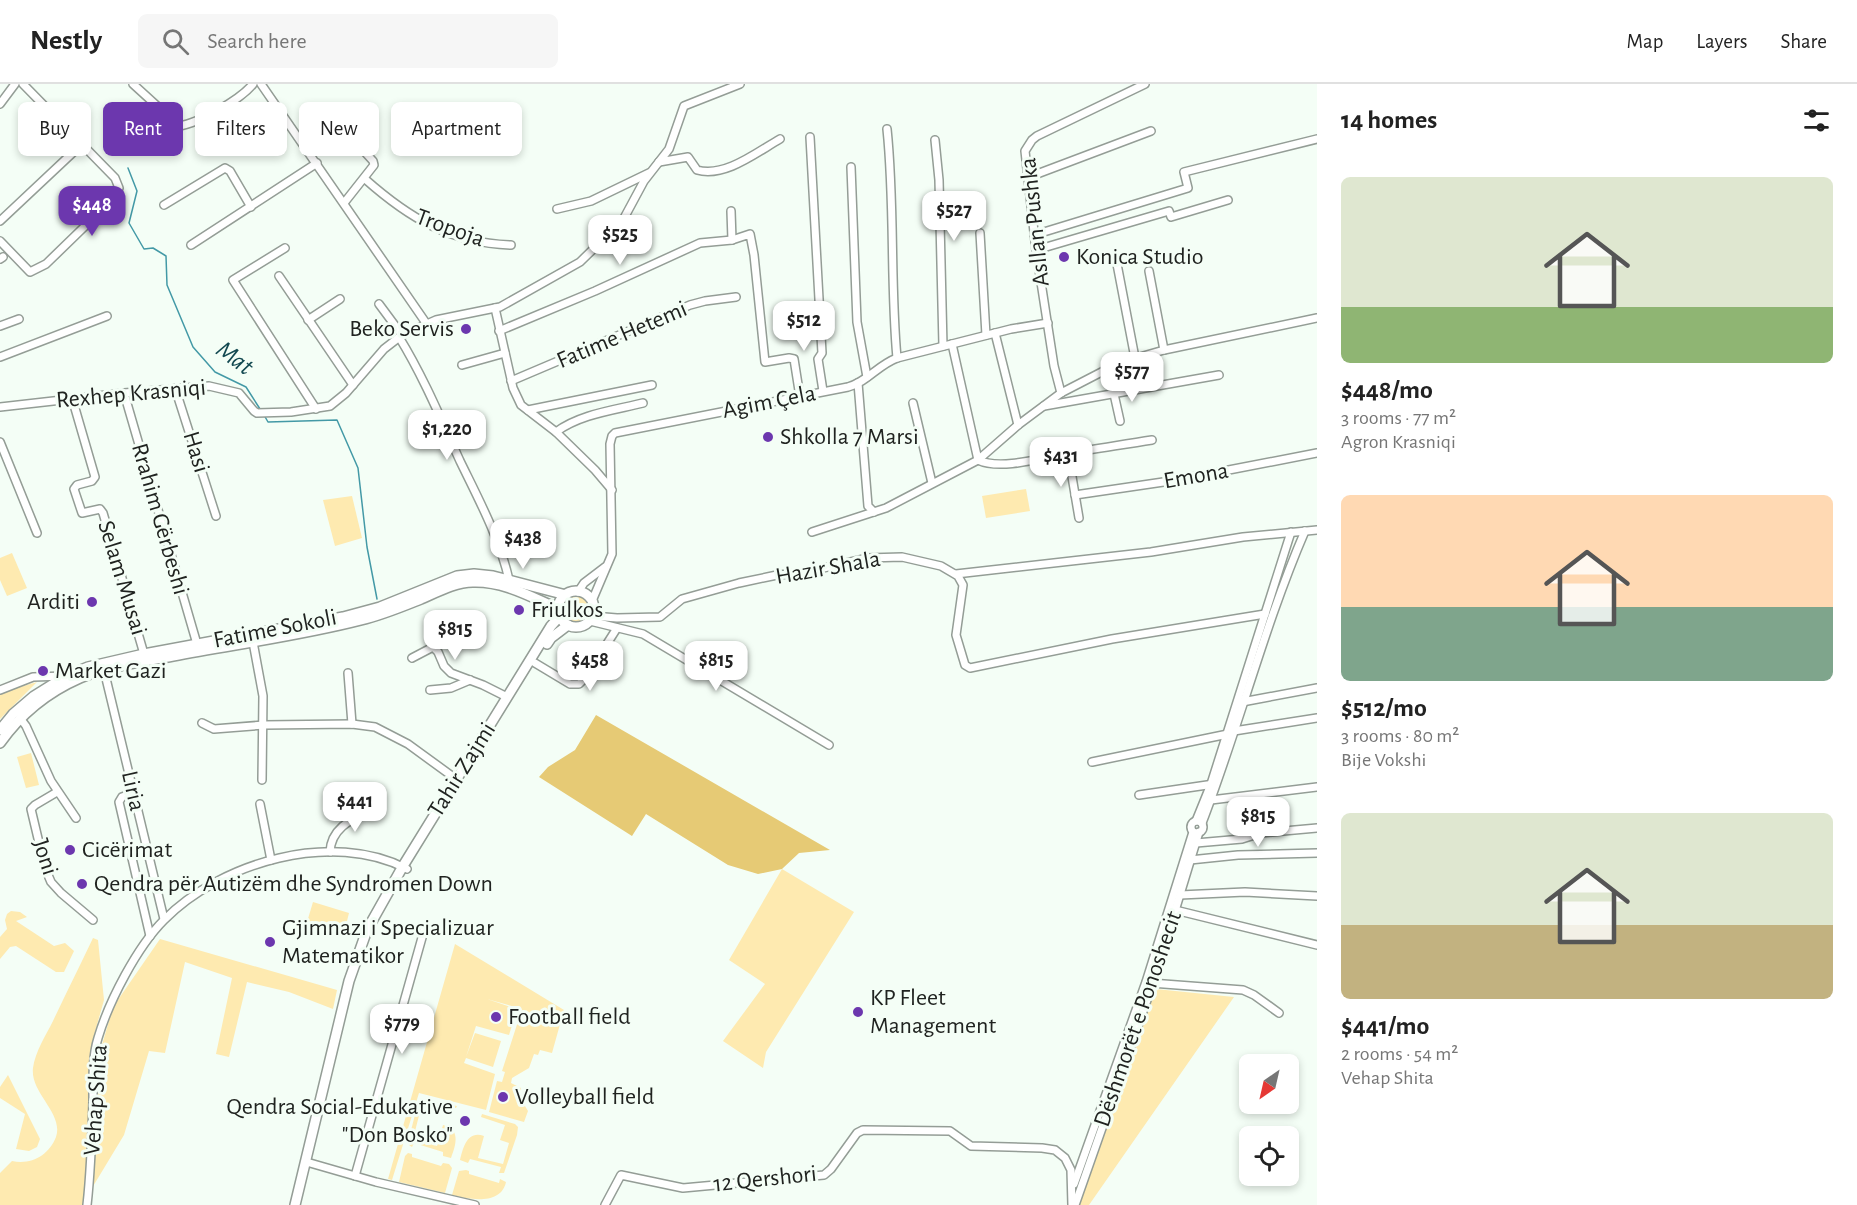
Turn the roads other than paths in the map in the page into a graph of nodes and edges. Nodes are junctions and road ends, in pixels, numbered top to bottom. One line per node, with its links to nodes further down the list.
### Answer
1 (15, 84): 9 (street)
2 (23, 84): 8 (street)
3 (133, 84): 4 (street)
4 (253, 84)
5 (261, 84): 20 (street)
6 (740, 84): 19 (street, Rexhep Krasniqi)
7 (1145, 84): 23 (street, Asllan Pushka)
8 (41, 102)
9 (0, 104)
10 (887, 129): 63 (street)
11 (1151, 131): 23 (street)
12 (810, 137): 73 (street)
13 (780, 139): 19 (street)
14 (1317, 139): 33 (street)
15 (935, 140): 59 (street)
16 (91, 154): 35 (street)
17 (69, 156): 31 (street)
18 (368, 156): 24 (street)
19 (659, 162): 22 (street, Rexhep Krasniqi)
20 (317, 163): 26 (street); 28 (street)
21 (851, 167): 67 (street)
22 (651, 172): 29 (street); 46 (street, Rexhep Krasniqi)
23 (1029, 177): 33 (street, Asllan Pushka)
24 (364, 179): 26 (street); 37 (street, Tropoja)
25 (1228, 200): 39 (street)
26 (344, 203): 51 (street)
27 (164, 205): 28 (street)
28 (251, 207): 36 (street)
29 (557, 209)
30 (731, 211): 34 (street)
31 (0, 221)
32 (980, 233): 56 (street)
33 (1034, 235): 39 (street, Asllan Pushka)
34 (732, 240): 54 (street); 77 (street)
35 (0, 241)
36 (191, 245)
37 (511, 245)
38 (285, 248): 83 (street)
39 (1036, 250): 52 (street, Asllan Pushka)
40 (1117, 264): 64 (street)
41 (1149, 271): 60 (street)
42 (279, 276): 50 (street)
43 (736, 297): 68 (street, Fatime Hetemi)
44 (340, 299): 50 (street)
45 (379, 304): 57 (street)
46 (495, 308): 51 (street, Rexhep Krasniqi); 54 (street)
47 (107, 316): 62 (street)
48 (1317, 318): 60 (street)
49 (19, 319): 53 (street)
50 (308, 320): 70 (street)
51 (426, 323): 57 (street, Rexhep Krasniqi)
52 (1048, 323): 55 (street, Agim Çela); 75 (street, Asllan Pushka)
53 (0, 326)
54 (499, 331): 61 (street)
55 (995, 333): 56 (street, Agim Çela); 86 (street)
56 (986, 335): 58 (street, Agim Çela)
57 (400, 336): 70 (street, Rexhep Krasniqi); 106 (street)
58 (952, 344): 59 (street, Agim Çela); 92 (street)
59 (943, 346): 63 (street, Agim Çela)
60 (1164, 350): 64 (street)
61 (505, 353): 65 (street); 68 (street)
62 (0, 357)
63 (897, 358): 67 (street, Agim Çela)
64 (1135, 358): 75 (street)
65 (462, 365)
66 (1219, 375): 76 (street)
67 (867, 377): 69 (street, Agim Çela)
68 (511, 381): 84 (street)
69 (858, 383): 73 (street, Agim Çela); 96 (street)
70 (353, 385): 83 (street, Rexhep Krasniqi)
71 (652, 385): 84 (street)
72 (175, 388): 74 (street, Rexhep Krasniqi); 83 (street, Rexhep Krasniqi); 97 (street, Hasi)
73 (823, 392): 77 (street, Agim Çela)
74 (124, 393): 78 (street, Rexhep Krasniqi); 117 (street, Rrahim Gërbeshi)
75 (1061, 393): 82 (street)
76 (1114, 394): 82 (street); 85 (street)
77 (800, 397): 94 (street, Agim Çela)
78 (72, 398): 81 (street, Rexhep Krasniqi); 118 (street, Selam Musai)
79 (913, 403): 93 (street)
80 (643, 404): 87 (street)
81 (0, 407)
82 (1042, 407): 86 (street)
83 (316, 409)
84 (528, 410): 87 (street)
85 (1120, 421)
86 (1018, 425): 92 (street)
87 (556, 432): 94 (street)
88 (1152, 440): 90 (street)
89 (0, 442): 103 (street)
90 (1068, 453): 92 (street); 95 (street)
91 (1317, 453): 95 (street, Emona)
92 (978, 460): 93 (street)
93 (932, 483): 96 (street)
94 (612, 490): 104 (street, Agim Çela)
95 (1075, 495): 98 (street)
96 (874, 512): 101 (street)
97 (216, 516)
98 (1078, 518)
99 (1317, 530): 100 (street)
100 (1305, 531): 102 (street); 107 (street, Dëshmorët e Ponoshecit)
101 (812, 532)
102 (1291, 532): 105 (street); 107 (street, Dëshmorët e Ponoshecit)
103 (37, 533)
104 (607, 565): 108 (street); 110 (street, Agim Çela)
105 (956, 574): 112 (street); 113 (street, Hazir Shala)
106 (508, 580): 109 (street, Fatime Sokoli); 117 (street, Fatime Sokoli)
107 (1278, 587): 112 (street, Dëshmorët e Ponoshecit); 129 (street, Dëshmorët e Ponoshecit)
108 (578, 592): 109 (street); 110 (street)
109 (566, 595): 111 (street)
110 (592, 601): 113 (street)
111 (559, 613): 114 (street); 116 (street, Fatime Sokoli); 128 (street, Tahir Zajmi)
112 (1265, 614): 129 (street, Dëshmorët e Ponoshecit)
113 (591, 618): 114 (street); 115 (street)
114 (568, 625): 120 (street, Tahir Zajmi)
115 (617, 627): 120 (street); 139 (street)
116 (253, 642): 121 (street, Fatime Sokoli); 135 (street)
117 (197, 644): 118 (street, Fatime Sokoli)
118 (144, 654): 121 (street, Fatime Sokoli)
119 (412, 658): 124 (street)
120 (535, 663): 160 (street, Tahir Zajmi)
121 (103, 667): 123 (street, Fatime Sokoli); 130 (street, Fatime Sokoli); 146 (street, Liria)
122 (348, 673): 134 (street)
123 (66, 676): 126 (street); 130 (street, Fatime Sokoli)
124 (470, 680): 127 (street); 128 (street)
125 (1317, 688): 129 (street)
126 (0, 690)
127 (430, 690)
128 (507, 697): 141 (street, Tahir Zajmi)
129 (1240, 701): 137 (street, Dëshmorët e Ponoshecit)
130 (30, 704): 131 (street, Fatime Sokoli); 136 (street, Fatime Sokoli)
131 (20, 718): 138 (street, Fatime Sokoli); 145 (street, Joni)
132 (1317, 718): 137 (street)
133 (202, 723): 135 (street)
134 (352, 724): 135 (street); 141 (street)
135 (264, 725): 142 (street)
136 (0, 730)
137 (1231, 733): 140 (street); 143 (street, Dëshmorët e Ponoshecit)
138 (0, 743)
139 (829, 745)
140 (1092, 762)
141 (456, 779): 160 (street, Tahir Zajmi)
142 (262, 780)
143 (1214, 784): 147 (street); 148 (street, Dëshmorët e Ponoshecit); 152 (street, Dëshmorët e Ponoshecit)
144 (1317, 787): 148 (street)
145 (57, 792): 151 (street, Joni); 165 (street, Joni)
146 (133, 793): 164 (street, Liria); 167 (street)
147 (1139, 795)
148 (1211, 800): 152 (street, Dëshmorët e Ponoshecit)
149 (260, 804): 158 (street)
150 (372, 809): 156 (street)
151 (76, 818)
152 (1199, 822): 154 (street, Dëshmorët e Ponoshecit)
153 (1317, 828): 155 (street)
154 (1196, 832): 155 (street, Dëshmorët e Ponoshecit); 169 (street, Dëshmorët e Ponoshecit)
155 (1196, 843): 159 (street, Dëshmorët e Ponoshecit)
156 (330, 852): 158 (street, Vehap Shita); 160 (street, Vehap Shita)
157 (1317, 853): 159 (street)
158 (272, 860): 164 (street, Vehap Shita)
159 (1190, 860): 161 (street, Dëshmorët e Ponoshecit)
160 (405, 868): 171 (street, Tahir Zajmi); 175 (street, Tahir Zajmi)
161 (1180, 895): 162 (street); 163 (street, Dëshmorët e Ponoshecit)
162 (1317, 896)
163 (1176, 910): 168 (street); 169 (street, Dëshmorët e Ponoshecit)
164 (164, 919): 167 (street, Vehap Shita)
165 (93, 920)
166 (425, 927): 172 (street)
167 (150, 936): 174 (street, Vehap Shita)
168 (1317, 945)
169 (1150, 982): 170 (street); 173 (street, Dëshmorët e Ponoshecit); 179 (street, Dëshmorët e Ponoshecit)
170 (1279, 1013)
171 (310, 1163): 172 (street); 176 (street, Tahir Zajmi)
172 (355, 1176): 177 (street)
173 (1071, 1189): 178 (street, 12 Qershori); 179 (street, Dëshmorët e Ponoshecit)
174 (87, 1205)
175 (295, 1205)
176 (300, 1205)
177 (474, 1205)
178 (605, 1205)
179 (1074, 1205)

